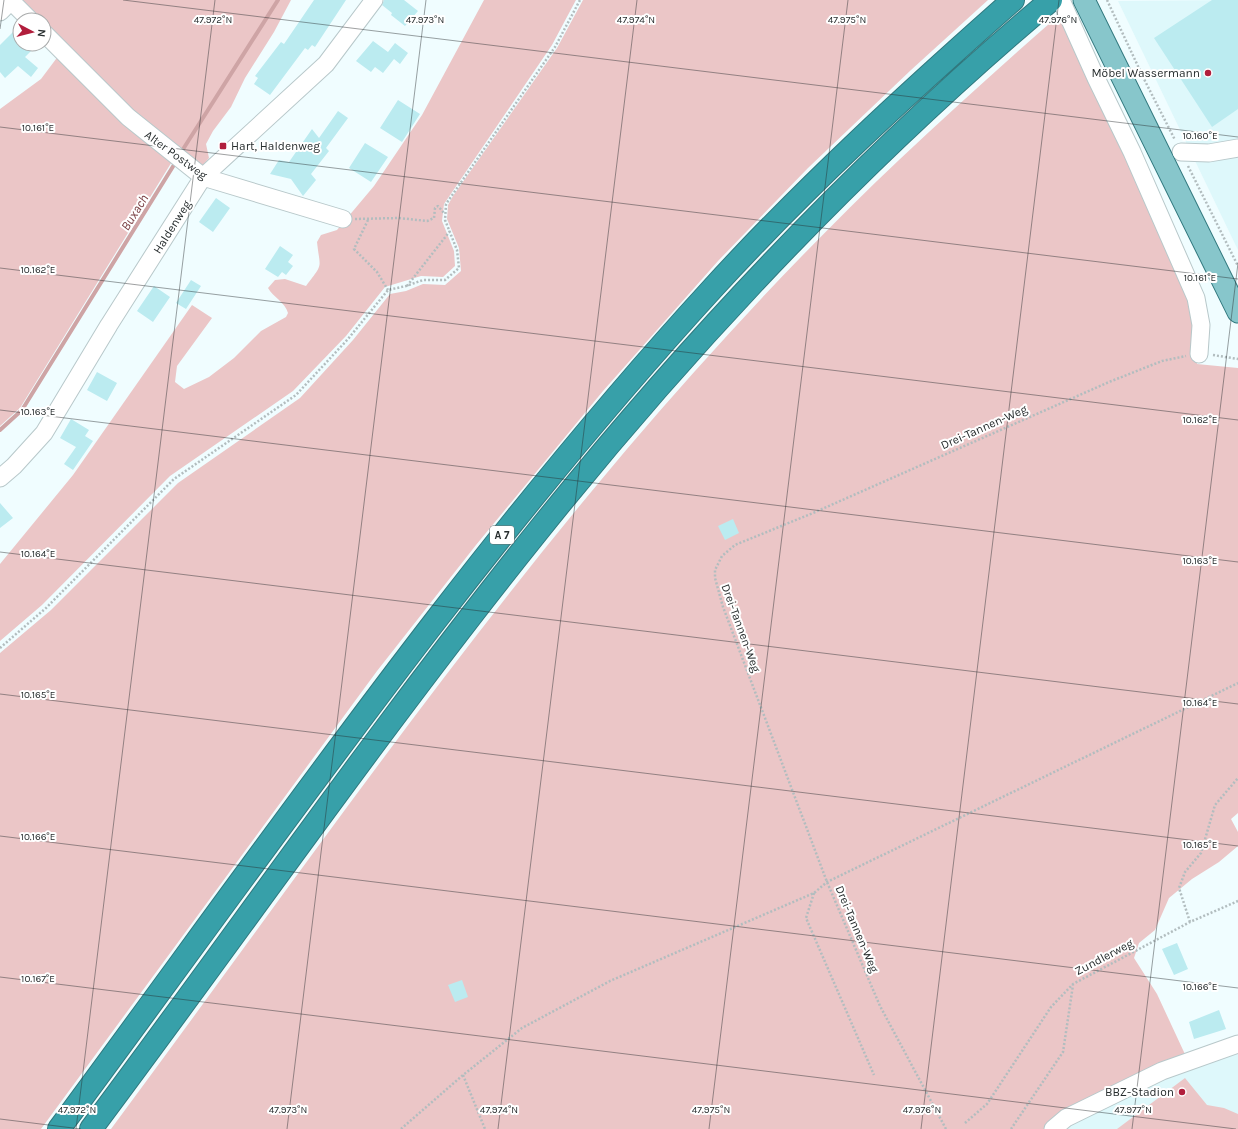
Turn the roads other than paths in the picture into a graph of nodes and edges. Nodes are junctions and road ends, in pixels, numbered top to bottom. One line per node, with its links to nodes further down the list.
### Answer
1 (374, 0): 10 (street, Haldenweg)
2 (1013, 0): 16 (highway, A 7)
3 (1084, 0): 12 (main road)
4 (1053, 1): 13 (street); 17 (highway, A 7)
5 (7, 4): 6 (street)
6 (18, 12)
7 (52, 41): 10 (street, Alter Postweg)
8 (1238, 148): 9 (street)
9 (1181, 152)
10 (203, 177): 11 (street, Alter Postweg); 14 (street, Haldenweg)
11 (343, 219)
12 (1238, 312)
13 (1199, 354)
14 (0, 478)
15 (1238, 1044): 18 (street)
16 (59, 1129)
17 (90, 1129)
18 (1053, 1129)

